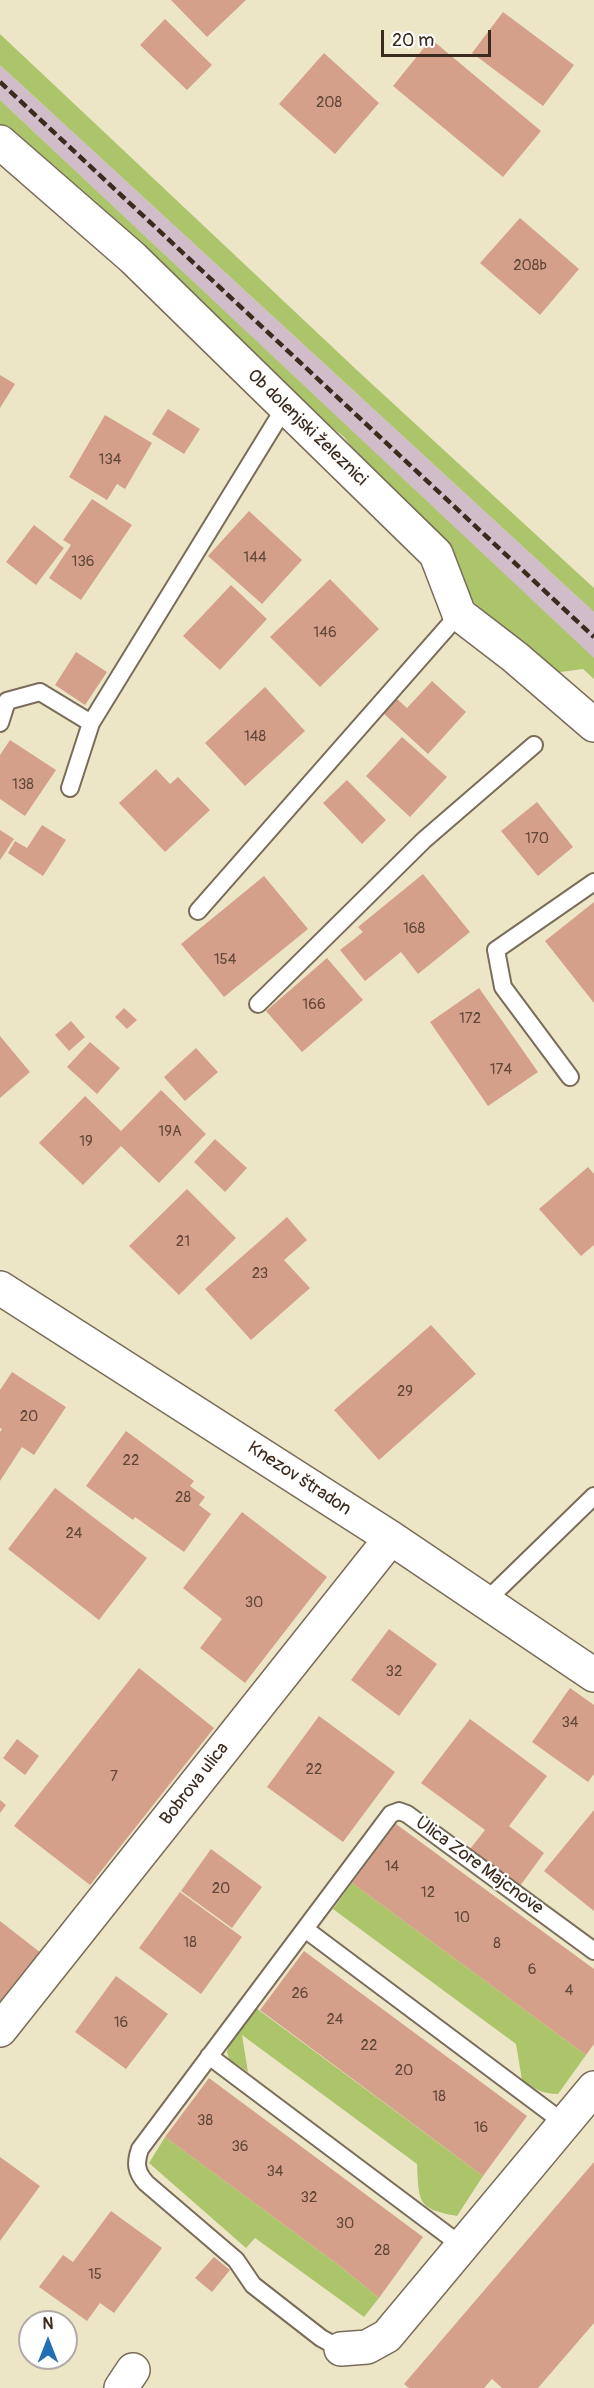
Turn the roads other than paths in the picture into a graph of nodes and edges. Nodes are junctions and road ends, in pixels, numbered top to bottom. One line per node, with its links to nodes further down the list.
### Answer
1 (0, 142): 2 (street, Ob dolenjski železnici)
2 (285, 407): 3 (street, Ob dolenjski železnici); 5 (lane)
3 (459, 614): 6 (street); 10 (lane)
4 (0, 723): 5 (lane)
5 (91, 723): 8 (lane)
6 (594, 724)
7 (534, 745): 11 (lane)
8 (70, 788)
9 (594, 882): 12 (lane)
10 (198, 911)
11 (258, 1005)
12 (570, 1077)
13 (0, 1288): 15 (street, Knezov štradon)
14 (594, 1496): 16 (lane)
15 (391, 1538): 16 (street, Knezov štradon); 20 (street, Bobrova ulica)
16 (485, 1602): 17 (street, Knezov štradon)
17 (594, 1675)
18 (305, 1929): 19 (lane, Ulica Zore Majcnove); 21 (lane, Ulica Zore Majcnove); 23 (lane)
19 (594, 1951)
20 (0, 2030)
21 (209, 2056): 24 (lane); 25 (lane, Ulica Zore Majcnove)
22 (594, 2088): 23 (street, Ulica Zore Majcnove)
23 (564, 2123): 24 (street, Ulica Zore Majcnove)
24 (462, 2246): 25 (street, Ulica Zore Majcnove)
25 (341, 2349)

